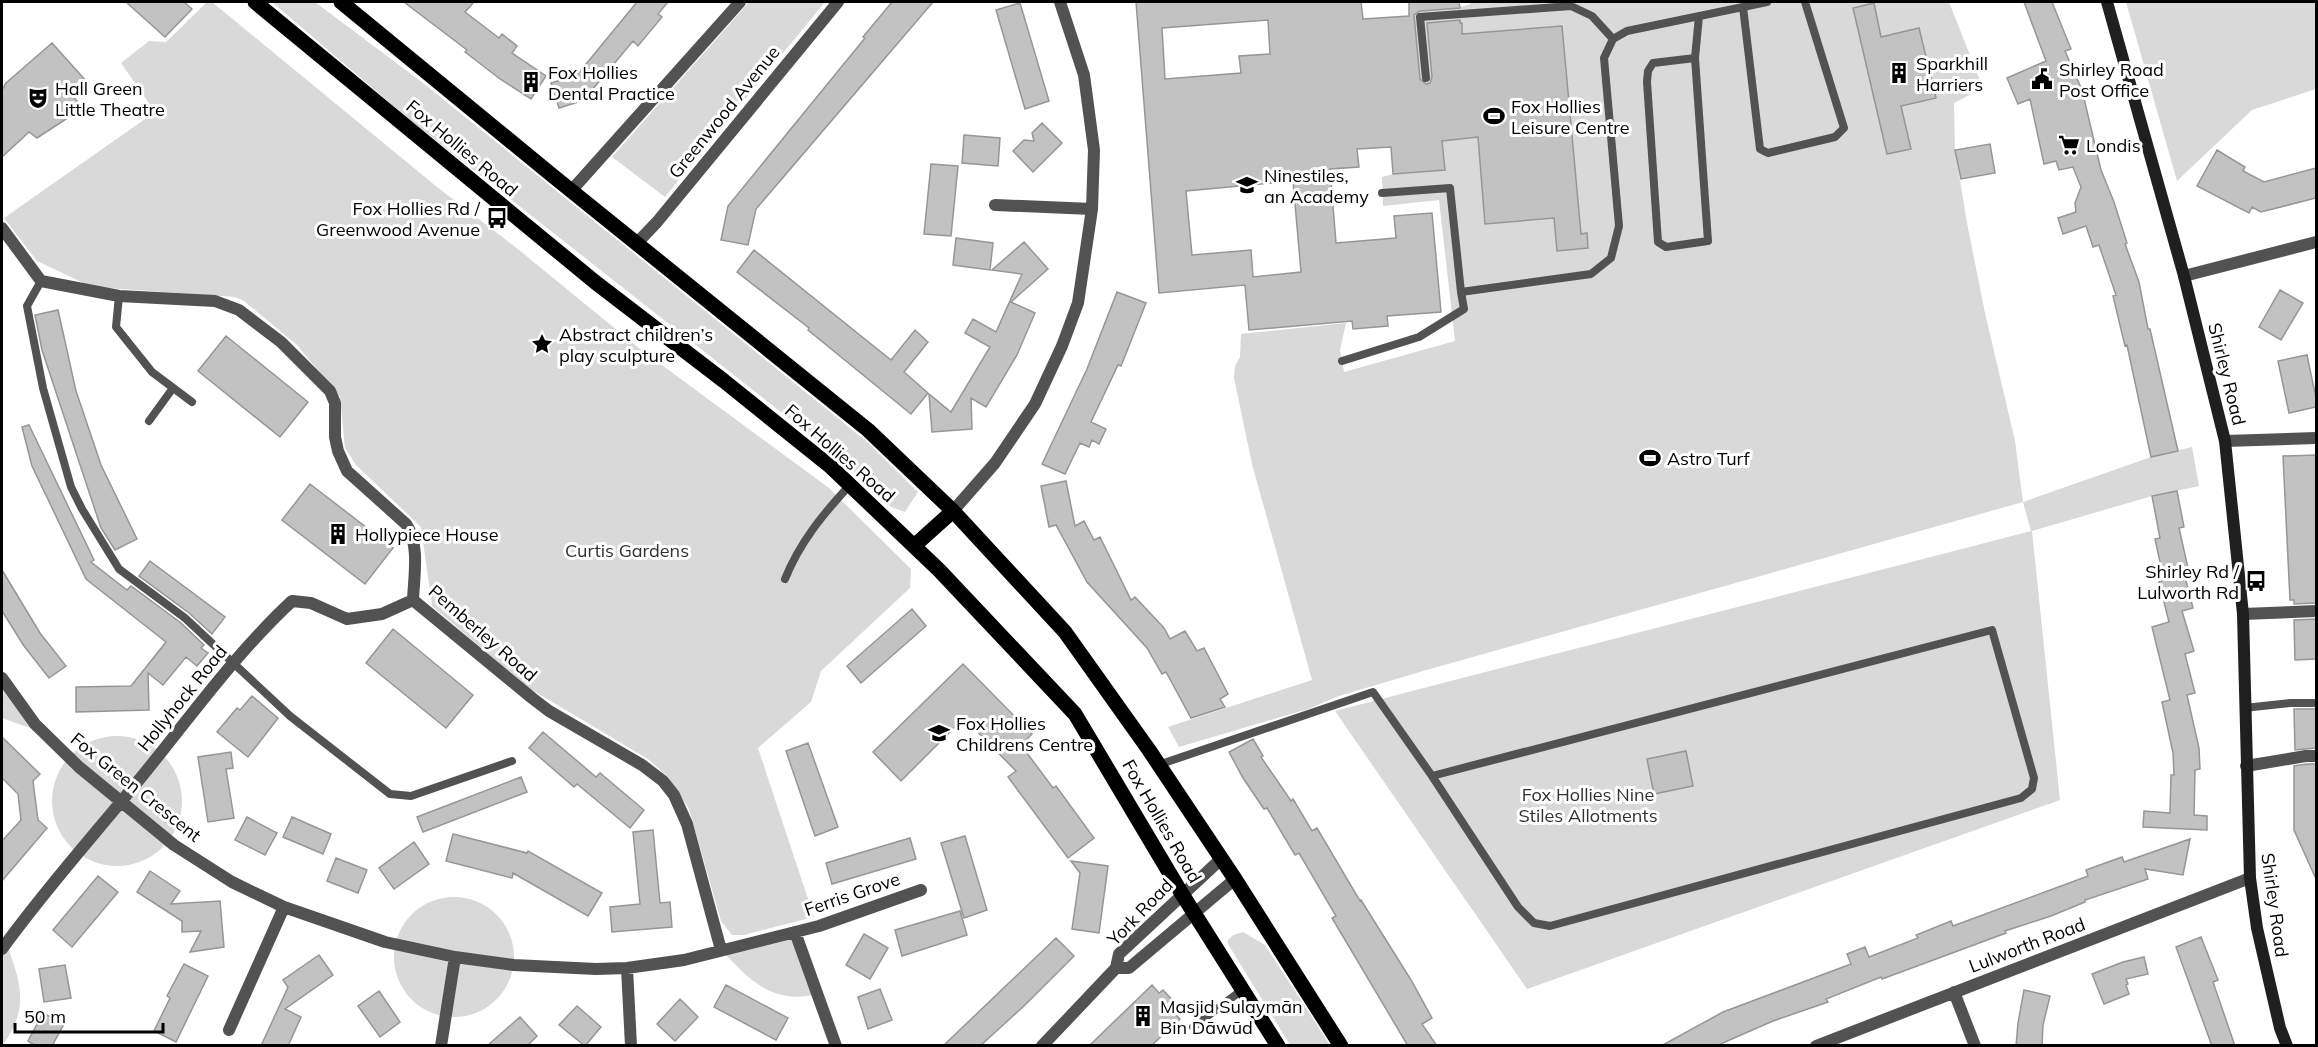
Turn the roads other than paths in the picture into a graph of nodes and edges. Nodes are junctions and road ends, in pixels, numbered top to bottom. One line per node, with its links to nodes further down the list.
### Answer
1 (255, 2): 31 (main road, Fox Hollies Road)
2 (341, 2): 14 (main road, Fox Hollies Road)
3 (740, 2): 14 (street)
4 (838, 2): 20 (street, Greenwood Avenue)
5 (1060, 2): 17 (street)
6 (1767, 2): 9 (lane)
7 (1805, 2): 9 (lane)
8 (2107, 2): 21 (street, Shirley Road)
9 (1743, 7): 10 (lane)
10 (1699, 16): 11 (lane); 12 (lane)
11 (1613, 39): 13 (lane); 23 (lane)
12 (1695, 58): 12 (lane)
13 (1426, 78)
14 (571, 191): 20 (main road, Fox Hollies Road)
15 (1382, 193): 23 (lane)
16 (995, 205): 17 (street)
17 (1092, 209): 32 (street)
18 (2, 228): 22 (street)
19 (2316, 242): 21 (street)
20 (637, 243): 32 (main road, Fox Hollies Road)
21 (2184, 276): 30 (street, Shirley Road)
22 (41, 281): 24 (street, Pemberley Road); 38 (lane)
23 (1461, 292): 25 (lane)
24 (119, 296): 26 (lane); 35 (street, Pemberley Road)
25 (1342, 361)
26 (173, 388): 27 (lane); 28 (lane)
27 (192, 402)
28 (149, 421)
29 (2316, 438): 30 (street)
30 (2225, 441): 37 (street, Shirley Road)
31 (850, 485): 33 (main road, Fox Hollies Road); 34 (lane)
32 (953, 511): 33 (main road); 44 (main road, Fox Hollies Road)
33 (914, 546): 52 (main road, Fox Hollies Road)
34 (785, 579)
35 (413, 600): 38 (street, Hollyhock Road); 57 (street, Pemberley Road)
36 (2316, 611): 37 (street)
37 (2243, 614): 41 (street, Shirley Road)
38 (235, 663): 43 (lane); 47 (street, Hollyhock Road)
39 (2, 678): 47 (street, Fox Green Crescent)
40 (2316, 703): 41 (lane)
41 (2244, 708): 45 (street, Shirley Road)
42 (2316, 756): 45 (street)
43 (512, 760)
44 (1158, 765): 46 (lane); 48 (main road, Fox Hollies Road)
45 (2246, 766): 49 (street, Shirley Road)
46 (1432, 776): 46 (lane)
47 (121, 802): 53 (street, Fox Green Crescent); 56 (street, Hollyhock Road)
48 (1221, 859): 50 (main road, Fox Hollies Road); 52 (street, York Road)
49 (2250, 878): 62 (street, Lulworth Road); 73 (street, Shirley Road)
50 (1235, 879): 54 (street, York Road); 70 (main road, Fox Hollies Road)
51 (921, 890): 55 (street, Ferris Grove)
52 (1182, 894): 54 (main road, Fox Hollies Road); 60 (street, York Road)
53 (284, 907): 58 (street, Fox Green Crescent); 64 (street)
54 (1194, 912): 60 (street, York Road); 61 (main road, Fox Hollies Road)
55 (795, 932): 57 (street, Fox Green Crescent); 67 (street)
56 (2, 949)
57 (722, 950): 59 (street, Fox Green Crescent)
58 (455, 957): 59 (street, Fox Green Crescent); 65 (street)
59 (627, 968): 66 (street)
60 (1116, 968): 68 (street, York Road)
61 (1242, 990): 63 (lane); 69 (main road, Fox Hollies Road)
62 (1954, 992): 71 (street, Lulworth Road); 72 (street)
63 (1193, 1027)
64 (229, 1030)
65 (441, 1046)
66 (631, 1046)
67 (836, 1046)
68 (1042, 1046)
69 (1278, 1046)
70 (1341, 1046)
71 (1816, 1046)
72 (1975, 1046)
73 (2287, 1046)

